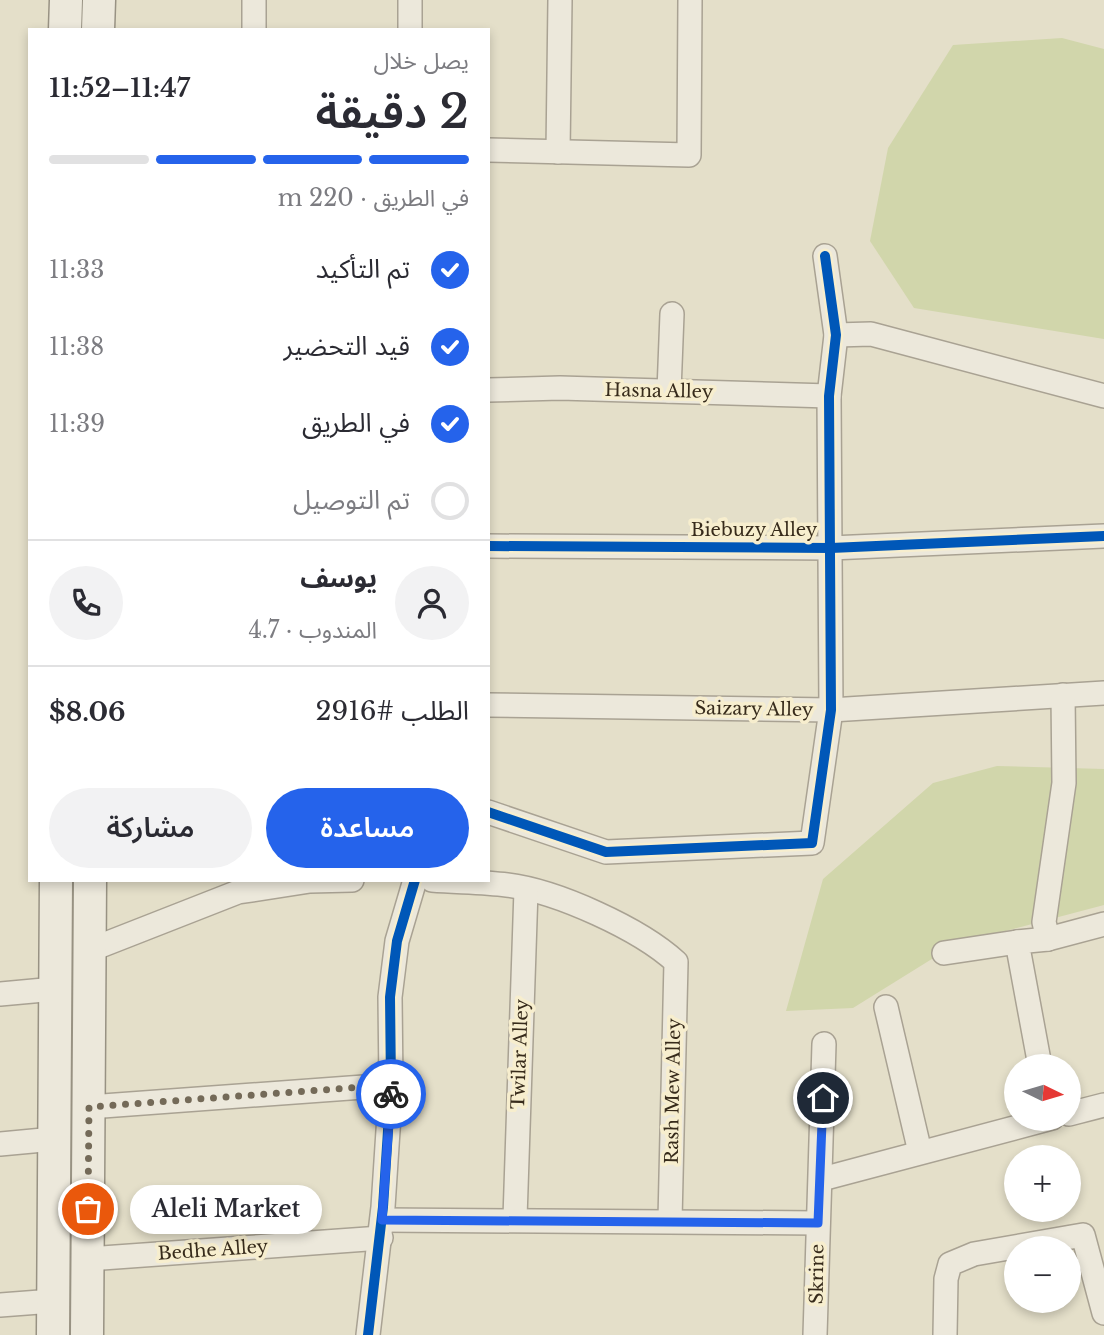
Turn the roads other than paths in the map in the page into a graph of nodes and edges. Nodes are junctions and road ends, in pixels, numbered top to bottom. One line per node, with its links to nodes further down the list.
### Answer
1 (66, 0): 7 (street)
2 (99, 0): 8 (street)
3 (254, 0): 9 (street)
4 (410, 0): 10 (street)
5 (560, 0): 12 (street)
6 (690, 0): 12 (street)
7 (65, 28)
8 (98, 28)
9 (254, 28)
10 (410, 28)
11 (490, 150): 12 (street)
12 (558, 152)
13 (825, 256): 15 (street)
14 (672, 314): 17 (street)
15 (836, 335): 18 (street); 19 (street)
16 (490, 390): 17 (street, Hasna Alley)
17 (669, 391): 18 (street, Hasna Alley)
18 (829, 396): 22 (street)
19 (1104, 396)
20 (1104, 536): 22 (street, Biebuzy Alley)
21 (490, 546): 22 (street, Biebuzy Alley)
22 (831, 548): 26 (street)
23 (1104, 693): 24 (street, Saizary Alley)
24 (1063, 695): 26 (street, Saizary Alley); 35 (street)
25 (490, 705): 26 (street, Saizary Alley)
26 (831, 710): 27 (street)
27 (490, 813)
28 (56, 882): 39 (street)
29 (90, 882): 37 (street)
30 (303, 882): 37 (street)
31 (414, 882): 44 (street)
32 (458, 882): 33 (street)
33 (526, 890): 53 (street, Twilar Alley); 54 (street, Rash Mew Alley)
34 (1104, 924): 35 (street)
35 (1048, 939): 36 (street)
36 (1017, 942): 38 (street); 43 (street)
37 (90, 950): 46 (street)
38 (944, 953)
39 (55, 989): 40 (street); 49 (street)
40 (0, 994)
41 (886, 1007): 51 (street)
42 (824, 1044): 52 (street, Skrine)
43 (1038, 1054)
44 (391, 1085): 46 (street); 56 (street)
45 (1104, 1105): 47 (street)
46 (89, 1107): 58 (street)
47 (1082, 1111)
48 (1004, 1130): 51 (street)
49 (54, 1139): 50 (street); 59 (street)
50 (0, 1144)
51 (920, 1152): 52 (street)
52 (822, 1179): 55 (street, Skrine)
53 (515, 1218): 54 (street, Bedhe Alley); 56 (street, Bedhe Alley)
54 (670, 1220): 55 (street, Bedhe Alley)
55 (818, 1223): 65 (street, Skrine)
56 (381, 1229): 58 (street, Bedhe Alley); 64 (street)
57 (1093, 1232): 61 (street); 66 (street)
58 (88, 1259): 63 (street)
59 (53, 1301): 60 (street); 62 (street)
60 (0, 1305)
61 (1104, 1312)
62 (52, 1335)
63 (87, 1335)
64 (368, 1335)
65 (815, 1335)
66 (945, 1335)

